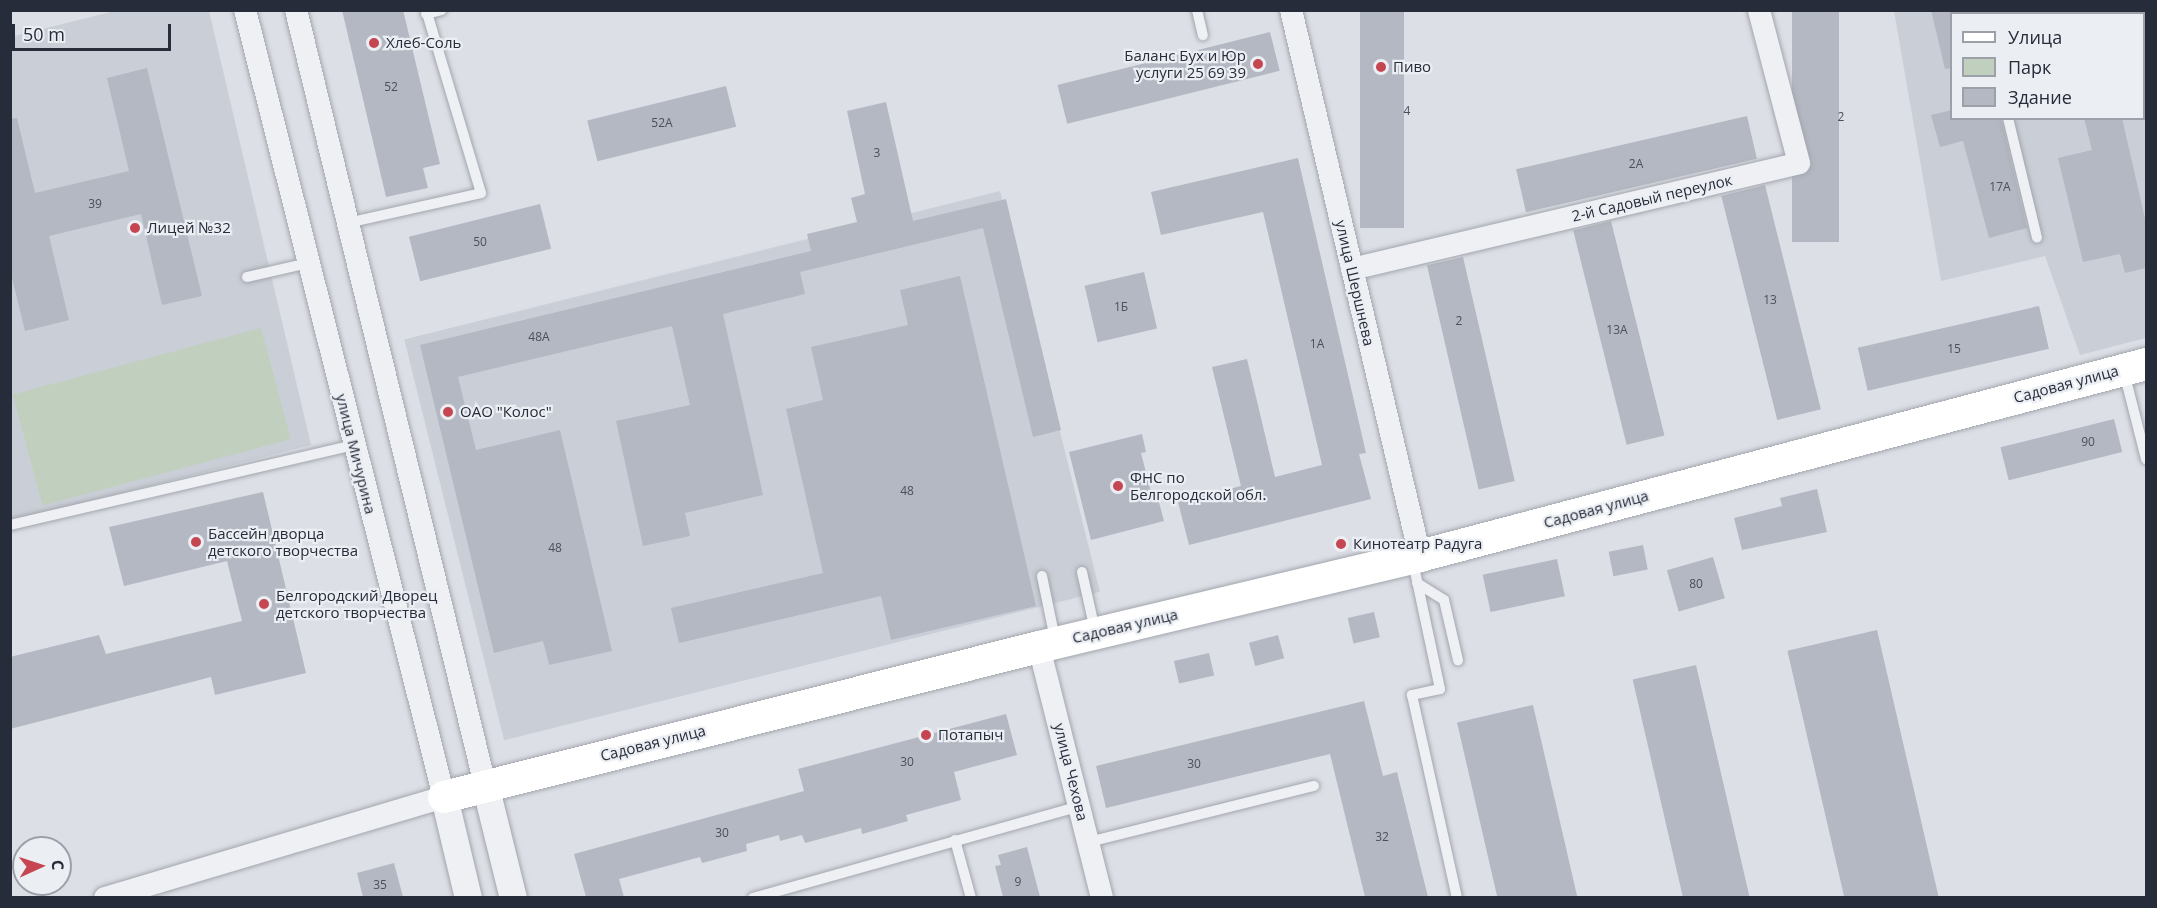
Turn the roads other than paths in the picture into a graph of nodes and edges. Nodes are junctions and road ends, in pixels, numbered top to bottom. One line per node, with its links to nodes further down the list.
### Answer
1 (245, 10): 12 (street, улица Мичурина)
2 (296, 10): 10 (street)
3 (442, 10): 7 (lane)
4 (1197, 10): 8 (lane)
5 (1291, 10): 13 (street, улица Шершнева)
6 (1759, 10): 13 (street, 2-й Садовый переулок)
7 (426, 12): 10 (lane)
8 (1203, 35)
9 (2008, 120): 11 (lane)
10 (347, 223): 25 (street)
11 (2037, 238)
12 (308, 263): 14 (lane); 16 (street, улица Мичурина)
13 (1352, 269): 19 (street, улица Шершнева)
14 (247, 277)
15 (2135, 367): 17 (lane); 19 (main road, Садовая улица)
16 (353, 445): 18 (lane); 27 (street, улица Мичурина)
17 (2146, 459)
18 (10, 525)
19 (1416, 566): 22 (main road, Садовая улица); 24 (lane); 37 (lane)
20 (1082, 572): 22 (lane)
21 (1042, 576): 23 (lane)
22 (1096, 633): 23 (main road, Садовая улица)
23 (1048, 645): 25 (main road, Садовая улица); 28 (street, улица Чехова)
24 (1458, 660)
25 (485, 785): 27 (main road, Садовая улица); 33 (street)
26 (1314, 786): 30 (lane)
27 (444, 797): 31 (street, Садовая улица); 32 (street, улица Мичурина)
28 (1080, 806): 29 (lane); 30 (street, улица Чехова)
29 (955, 840): 34 (lane); 35 (lane)
30 (1089, 842): 36 (street, улица Чехова)
31 (105, 897)
32 (468, 897)
33 (513, 897)
34 (753, 897)
35 (971, 897)
36 (1102, 897)
37 (1457, 897)

